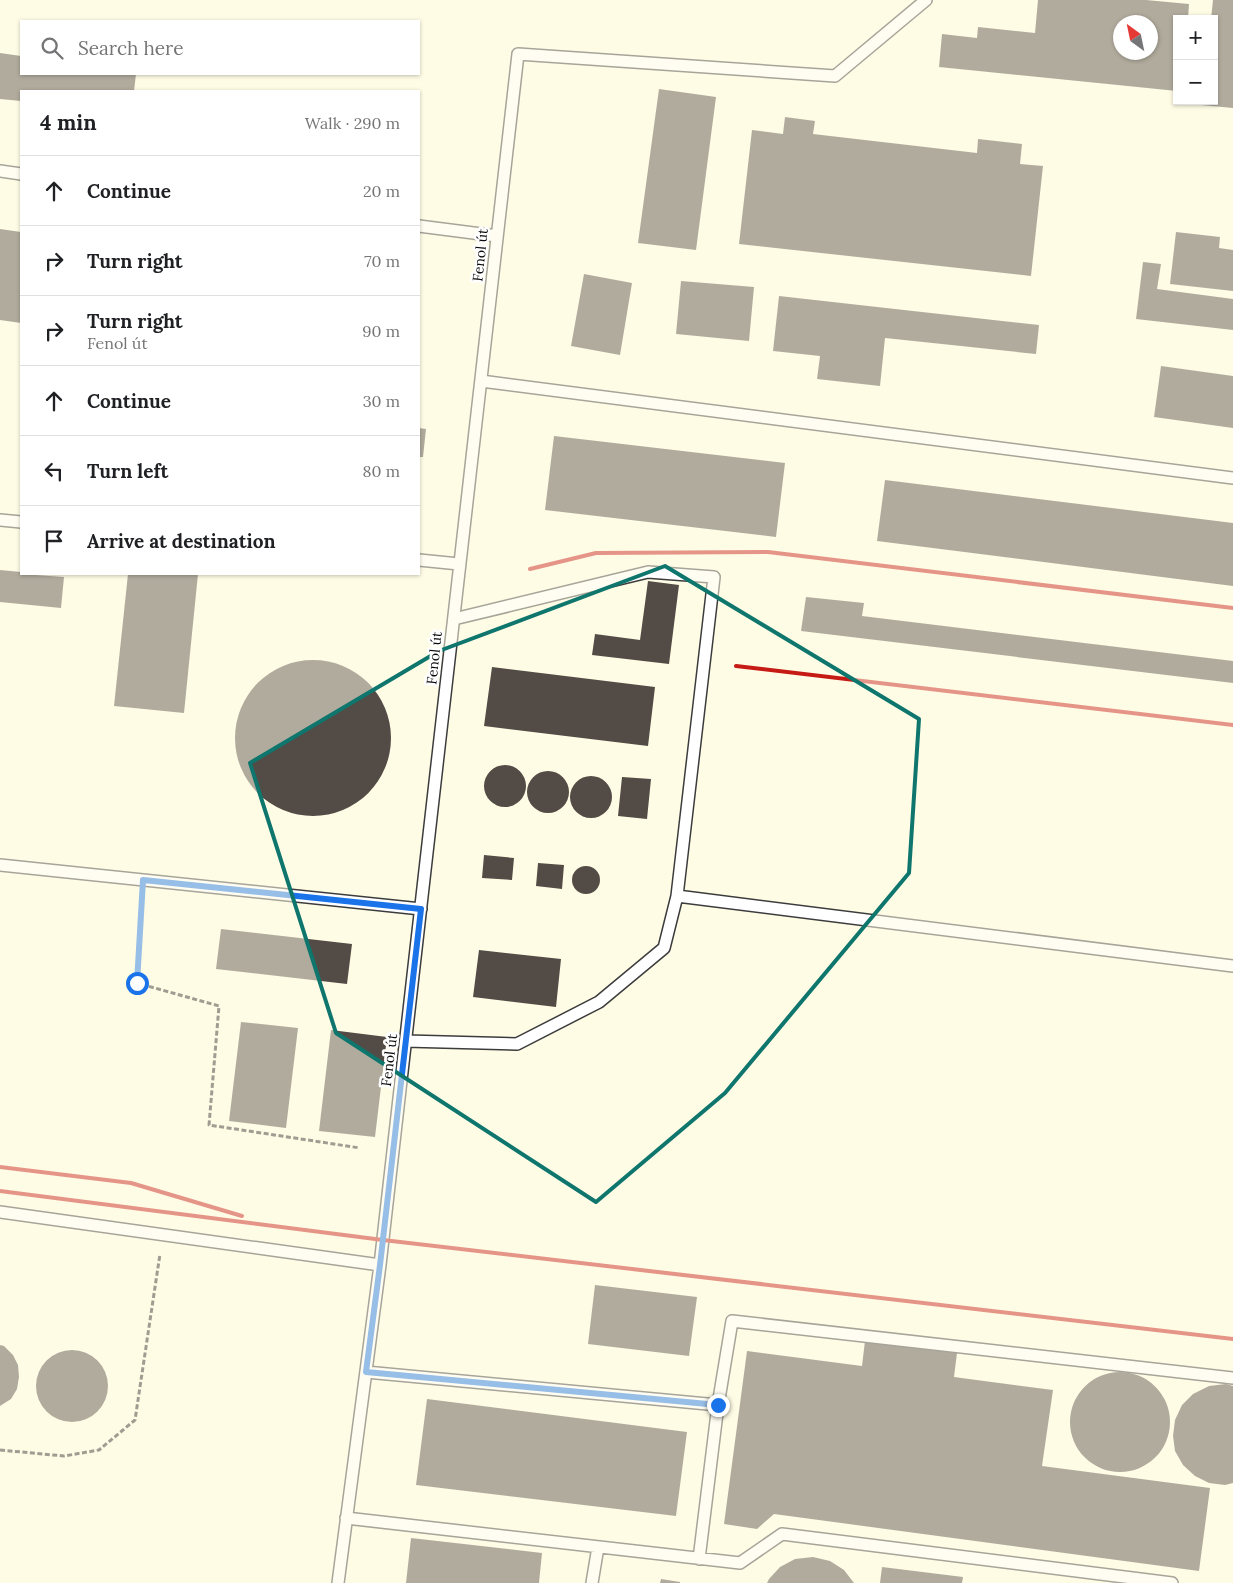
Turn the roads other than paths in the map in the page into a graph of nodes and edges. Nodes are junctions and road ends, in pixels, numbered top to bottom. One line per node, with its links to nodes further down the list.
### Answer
1 (926, 0): 5 (lane, Fenol út)
2 (0, 171): 3 (lane)
3 (20, 174)
4 (420, 226): 5 (lane)
5 (497, 236): 6 (lane, Fenol út)
6 (481, 381): 7 (lane); 11 (lane, Fenol út)
7 (1233, 478)
8 (0, 520): 9 (lane)
9 (20, 522)
10 (420, 560): 11 (lane)
11 (459, 564): 12 (lane, Fenol út)
12 (454, 619): 14 (lane); 15 (lane, Fenol út)
13 (0, 865): 15 (lane)
14 (676, 896): 16 (lane); 17 (lane)
15 (421, 909): 17 (lane, Fenol út)
16 (1233, 966)
17 (406, 1041): 19 (lane, Fenol út)
18 (0, 1212): 19 (lane)
19 (380, 1265): 20 (lane, Fenol út)
20 (366, 1372): 22 (lane); 23 (lane, Fenol út)
21 (1233, 1378): 22 (lane)
22 (718, 1405): 25 (lane)
23 (346, 1518): 24 (lane); 26 (lane, Fenol út)
24 (598, 1547): 25 (lane); 27 (lane)
25 (699, 1559): 28 (lane)
26 (338, 1583)
27 (592, 1583)
28 (1172, 1583)

